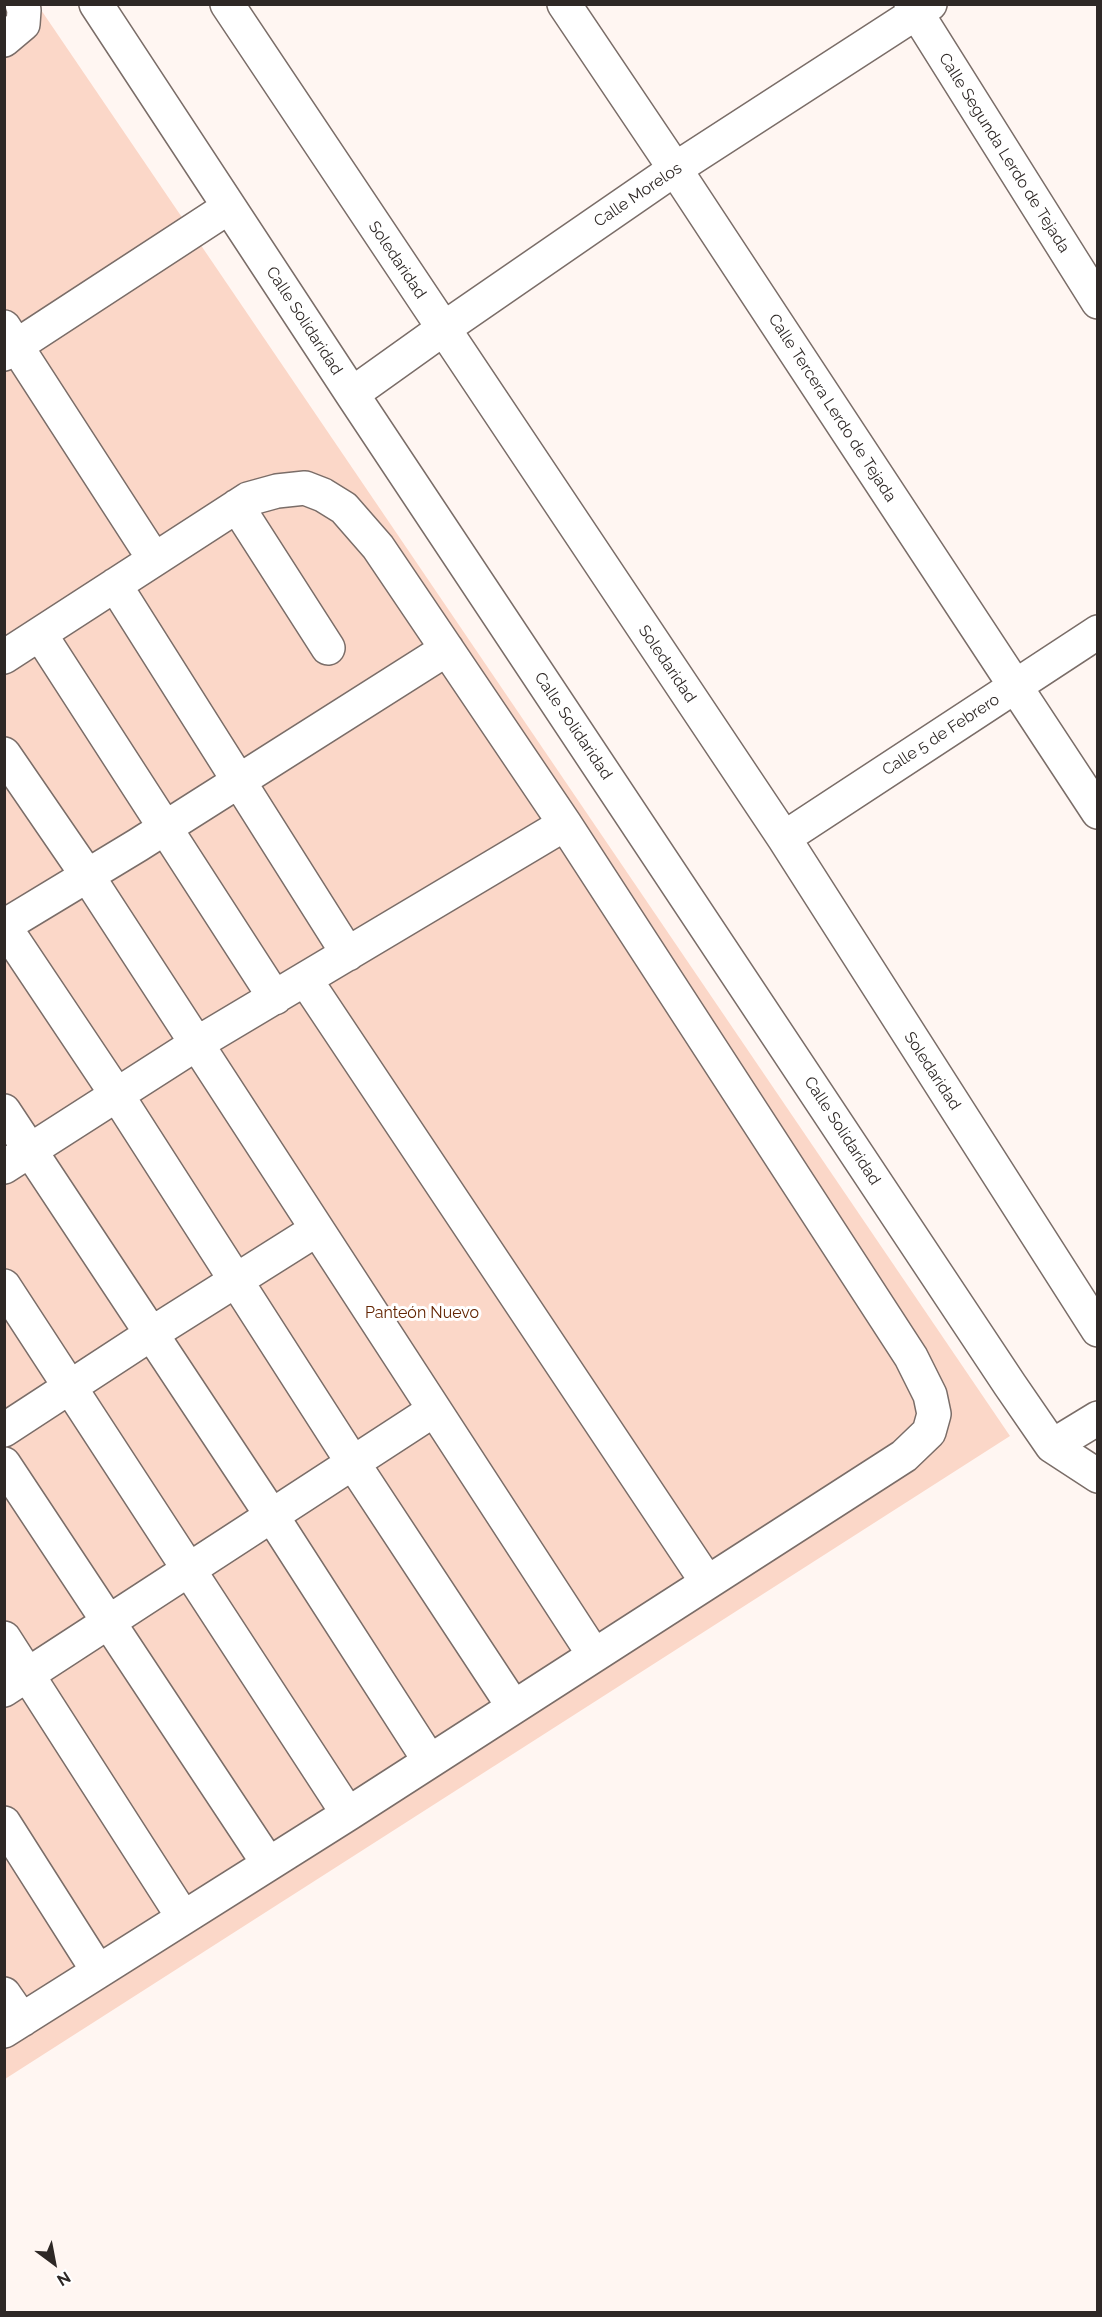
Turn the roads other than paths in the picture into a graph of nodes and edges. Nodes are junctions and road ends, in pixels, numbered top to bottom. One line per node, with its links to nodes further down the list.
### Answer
1 (22, 4): 6 (street)
2 (96, 4): 8 (street, Calle Solidaridad)
3 (227, 4): 10 (street, Soledaridad)
4 (564, 4): 7 (street, Calle Tercera Lerdo de Tejada)
5 (919, 7): 7 (street, Calle Morelos); 9 (street, Calle Segunda Lerdo de Tejada)
6 (4, 40)
7 (675, 169): 10 (street, Calle Morelos); 21 (street, Calle Tercera Lerdo de Tejada)
8 (229, 207): 11 (street); 12 (street, Calle Solidaridad)
9 (1098, 302)
10 (442, 329): 12 (street, Calle Morelos); 27 (street, Soledaridad)
11 (8, 342): 14 (street)
12 (352, 394): 46 (street, Calle Solidaridad)
13 (237, 506): 14 (street); 18 (street); 19 (street)
14 (154, 559): 15 (street)
15 (115, 585): 17 (street); 23 (street)
16 (1098, 632): 21 (street, Calle 5 de Febrero)
17 (40, 634): 20 (street); 26 (street)
18 (328, 648)
19 (447, 649): 23 (street); 25 (street)
20 (4, 657)
21 (1015, 687): 24 (street, Calle Tercera Lerdo de Tejada); 27 (street, Calle 5 de Febrero)
22 (4, 754): 28 (street)
23 (238, 781): 26 (street); 30 (street)
24 (1098, 812)
25 (565, 824): 30 (street); 52 (street)
26 (165, 827): 28 (street); 32 (street)
27 (784, 838): 40 (street, Soledaridad)
28 (87, 875): 29 (street); 33 (street)
29 (4, 926): 34 (street)
30 (348, 954): 31 (street)
31 (305, 979): 32 (street); 52 (street)
32 (275, 998): 33 (street)
33 (196, 1044): 34 (street); 37 (street)
34 (117, 1095): 36 (street); 38 (street)
35 (4, 1111): 36 (street)
36 (17, 1159): 41 (street)
37 (316, 1230): 38 (street); 43 (street)
38 (235, 1281): 41 (street); 47 (street)
39 (4, 1286): 42 (street)
40 (1098, 1330)
41 (151, 1334): 42 (street); 50 (street)
42 (70, 1387): 45 (street); 51 (street)
43 (434, 1410): 47 (street); 55 (street)
44 (1098, 1418): 46 (street)
45 (4, 1430)
46 (1052, 1446): 49 (street)
47 (353, 1463): 50 (street); 57 (street)
48 (4, 1464): 53 (street)
49 (1098, 1476)
50 (272, 1516): 51 (street); 58 (street)
51 (189, 1570): 53 (street); 59 (street)
52 (707, 1582): 55 (street)
53 (110, 1622): 56 (street); 61 (street)
54 (4, 1638): 56 (street)
55 (594, 1654): 57 (street)
56 (17, 1682): 62 (street)
57 (513, 1706): 58 (street)
58 (429, 1760): 59 (street)
59 (348, 1814): 61 (street)
60 (4, 1823): 63 (street)
61 (268, 1863): 62 (street)
62 (183, 1917): 63 (street)
63 (98, 1971): 64 (street)
64 (10, 2015)

